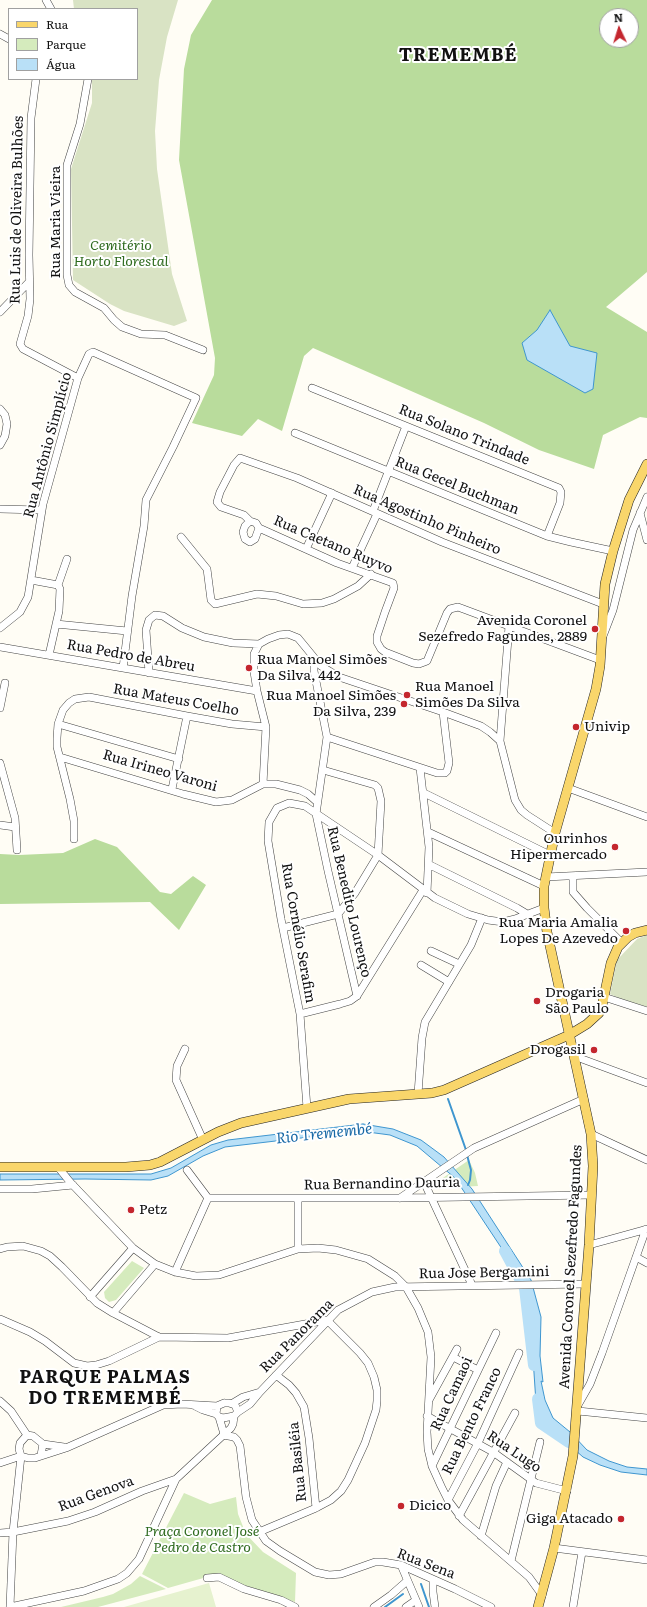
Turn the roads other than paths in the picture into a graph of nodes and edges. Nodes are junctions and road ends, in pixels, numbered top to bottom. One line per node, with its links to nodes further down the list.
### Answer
1 (36, 80): 3 (street, Rua Luis de Oliveira Bulhões)
2 (88, 80): 5 (street, Rua Maria Vieira)
3 (29, 282): 4 (street); 6 (street, Rua Luis de Oliveira Bulhões)
4 (0, 312)
5 (203, 350)
6 (78, 378): 17 (street, Rua Antônio Simplício); 36 (street, Rua Antônio Simplício)
7 (312, 388): 9 (street, Rua Solano Trindade)
8 (0, 409): 11 (street)
9 (406, 426): 13 (street); 22 (street, Rua Solano Trindade)
10 (295, 434): 13 (street, Rua Gecel Buchman)
11 (0, 445)
12 (647, 464): 26 (main road, Avenida Coronel Sezefredo Fagundes)
13 (389, 472): 18 (street); 22 (street, Rua Gecel Buchman)
14 (332, 493): 18 (street, Rua Agostinho Pinheiro); 20 (street, Rua Agostinho Pinheiro); 25 (street)
15 (647, 497): 19 (street)
16 (0, 510): 17 (street)
17 (41, 510): 30 (street, Rua Antônio Simplício)
18 (375, 512): 28 (street); 32 (street, Rua Agostinho Pinheiro)
19 (640, 513): 24 (street); 37 (street)
20 (250, 521): 21 (street); 21 (street)
21 (259, 528): 25 (street, Rua Caetano Ruyvo)
22 (547, 536): 26 (street, Rua Gecel Buchman)
23 (181, 537): 29 (street)
24 (647, 540)
25 (306, 549): 28 (street, Rua Caetano Ruyvo)
26 (613, 550): 32 (main road, Avenida Coronel Sezefredo Fagundes)
27 (67, 559): 31 (street)
28 (352, 568): 29 (street, Rua Caetano Ruyvo)
29 (371, 574): 34 (street, Rua Caetano Ruyvo)
30 (31, 580): 31 (street); 35 (street, Rua Antônio Simplício)
31 (58, 584): 33 (street)
32 (603, 604): 37 (main road, Avenida Coronel Sezefredo Fagundes)
33 (56, 624): 36 (street); 40 (street)
34 (509, 626): 42 (street); 53 (street)
35 (0, 628)
36 (127, 631): 43 (street)
37 (601, 640): 42 (main road, Avenida Coronel Sezefredo Fagundes)
38 (259, 644): 41 (street); 44 (street); 46 (street)
39 (0, 647): 40 (street, Rua Pedro de Abreu)
40 (49, 655): 43 (street, Rua Pedro de Abreu)
41 (314, 658): 48 (street); 52 (street, Rua Benedito Lourenço)
42 (600, 660): 60 (main road, Avenida Coronel Sezefredo Fagundes)
43 (123, 668): 44 (street, Rua Pedro de Abreu)
44 (149, 673): 46 (street, Rua Pedro de Abreu)
45 (5, 683): 47 (street)
46 (257, 691): 51 (street)
47 (0, 708)
48 (443, 712): 53 (street); 57 (street)
49 (187, 716): 50 (street, Rua Mateus Coelho); 51 (street, Rua Mateus Coelho); 55 (street)
50 (58, 724): 54 (street); 55 (street)
51 (266, 727): 59 (street)
52 (326, 737): 57 (street); 58 (street, Rua Benedito Lourenço)
53 (500, 741): 69 (street)
54 (60, 757): 61 (street, Rua Irineo Varoni); 70 (street)
55 (179, 759): 61 (street)
56 (0, 763): 67 (street)
57 (420, 768): 62 (street)
58 (323, 770): 63 (street, Rua Benedito Lourenço); 72 (street)
59 (263, 784): 61 (street, Rua Irineo Varoni); 63 (street)
60 (568, 788): 65 (street); 69 (main road, Avenida Coronel Sezefredo Fagundes)
61 (172, 789)
62 (424, 792): 68 (street); 73 (street)
63 (317, 802): 64 (street, Rua Benedito Lourenço)
64 (316, 814): 72 (street, Rua Cornélio Serafim); 80 (street, Rua Benedito Lourenço); 83 (street, Rua Cornélio Serafim)
65 (647, 817)
66 (0, 824): 67 (street)
67 (15, 827): 71 (street)
68 (428, 832): 74 (street); 77 (street)
69 (556, 833): 73 (main road, Avenida Coronel Sezefredo Fagundes)
70 (74, 839)
71 (17, 850)
72 (378, 855): 78 (street, Rua Cornélio Serafim); 80 (street)
73 (550, 855): 77 (main road, Avenida Coronel Sezefredo Fagundes)
74 (430, 865): 78 (street); 81 (street)
75 (647, 872): 76 (street)
76 (573, 876): 77 (street); 85 (street)
77 (545, 882): 79 (main road, Avenida Coronel Sezefredo Fagundes)
78 (425, 892): 82 (street, Rua Cornélio Serafim); 90 (street)
79 (544, 908): 81 (street, Rua Cornélio Serafim); 94 (main road, Avenida Coronel Sezefredo Fagundes)
80 (338, 914): 83 (street); 90 (street, Rua Benedito Lourenço)
81 (527, 914): 82 (street, Rua Cornélio Serafim)
82 (482, 918): 87 (street)
83 (283, 928): 93 (street, Rua Cornélio Serafim)
84 (647, 930): 85 (main road)
85 (621, 942): 91 (main road)
86 (431, 951): 87 (street)
87 (459, 964): 89 (street)
88 (421, 966): 89 (street)
89 (449, 982): 98 (street)
90 (357, 996): 93 (street)
91 (604, 997): 92 (street); 94 (main road)
92 (647, 1011)
93 (300, 1014): 100 (street, Rua Cornélio Serafim)
94 (569, 1035): 96 (main road, Avenida Coronel Sezefredo Fagundes); 98 (main road)
95 (185, 1048): 102 (street)
96 (574, 1056): 97 (street); 99 (main road, Avenida Coronel Sezefredo Fagundes)
97 (647, 1083)
98 (418, 1094): 100 (main road)
99 (584, 1099): 101 (main road, Avenida Coronel Sezefredo Fagundes); 107 (street)
100 (307, 1108): 102 (main road)
101 (591, 1134): 103 (street); 110 (main road, Avenida Coronel Sezefredo Fagundes)
102 (203, 1140): 105 (main road)
103 (647, 1160)
104 (0, 1166): 105 (main road)
105 (60, 1169): 108 (street)
106 (187, 1170): 111 (street)
107 (426, 1181): 113 (street); 114 (street)
108 (72, 1184): 109 (street); 117 (street)
109 (0, 1189)
110 (591, 1194): 114 (street, Rua Bernandino Dauria); 116 (main road, Avenida Coronel Sezefredo Fagundes)
111 (208, 1198): 112 (street, Rua Bernandino Dauria); 123 (street)
112 (298, 1198): 113 (street, Rua Bernandino Dauria); 119 (street)
113 (400, 1198): 114 (street, Rua Bernandino Dauria)
114 (432, 1198): 125 (street)
115 (646, 1229): 116 (street); 120 (street)
116 (589, 1245): 124 (main road, Avenida Coronel Sezefredo Fagundes)
117 (133, 1248): 122 (street); 127 (street)
118 (0, 1249): 127 (street)
119 (298, 1249): 123 (street); 126 (street)
120 (636, 1257): 121 (street); 138 (street)
121 (647, 1263)
122 (154, 1264): 123 (street); 128 (street)
123 (175, 1272)
124 (585, 1284): 125 (street, Rua Jose Bergamini); 139 (main road, Avenida Coronel Sezefredo Fagundes)
125 (472, 1286): 126 (street, Rua Jose Bergamini)
126 (406, 1287): 130 (street, Rua Panorama); 142 (street)
127 (90, 1297): 128 (street)
128 (113, 1314): 132 (street)
129 (0, 1318): 132 (street)
130 (327, 1320): 132 (street); 137 (street, Rua Panorama); 169 (street)
131 (496, 1333): 136 (street, Rua Camaoi)
132 (159, 1337)
133 (457, 1349): 135 (street)
134 (519, 1353): 156 (street, Rua Bento Franco)
135 (453, 1357): 136 (street); 142 (street)
136 (478, 1370): 152 (street, Rua Camaoi)
137 (276, 1375): 140 (street, Rua Panorama); 169 (street, Rua Basiléia)
138 (594, 1376): 139 (street); 146 (street)
139 (580, 1380): 146 (main road, Avenida Coronel Sezefredo Fagundes)
140 (260, 1392): 143 (street, Rua Panorama); 148 (street)
141 (0, 1401): 153 (street)
142 (429, 1401): 150 (street)
143 (232, 1403): 145 (street); 148 (street)
144 (193, 1405): 145 (street); 149 (street); 158 (street)
145 (217, 1406): 149 (street)
146 (578, 1408): 151 (street); 167 (main road, Avenida Coronel Sezefredo Fagundes)
147 (515, 1413): 159 (street)
148 (236, 1414): 149 (street); 154 (street)
149 (217, 1415): 154 (street)
150 (427, 1416): 152 (street, Rua Lugo); 164 (street)
151 (647, 1418)
152 (451, 1428): 156 (street, Rua Lugo); 164 (street, Rua Camaoi)
153 (27, 1435): 157 (street); 161 (street)
154 (224, 1435): 165 (street); 172 (street, Rua Sena)
155 (540, 1442): 166 (street)
156 (478, 1443): 159 (street, Rua Lugo); 168 (street, Rua Bento Franco)
157 (43, 1444): 158 (street); 160 (street)
158 (66, 1448): 160 (street)
159 (493, 1452): 162 (street, Rua Lugo); 170 (street)
160 (41, 1455): 161 (street)
161 (21, 1456): 163 (street); 171 (street)
162 (507, 1462): 166 (street, Rua Lugo); 174 (street)
163 (0, 1463)
164 (432, 1466): 168 (street)
165 (176, 1479): 171 (street, Rua Genova); 185 (street)
166 (531, 1480): 167 (street, Rua Lugo); 178 (street)
167 (566, 1491): 175 (main road, Avenida Coronel Sezefredo Fagundes)
168 (448, 1500): 170 (street)
169 (316, 1508): 172 (street)
170 (459, 1516): 174 (street)
171 (13, 1532): 173 (street, Rua Genova); 185 (street)
172 (259, 1532): 179 (street, Rua Sena)
173 (0, 1533)
174 (481, 1536): 178 (street)
175 (554, 1548): 176 (street); 183 (main road, Avenida Coronel Sezefredo Fagundes)
176 (582, 1552): 177 (street); 193 (street)
177 (647, 1560)
178 (511, 1561): 183 (street)
179 (401, 1565): 181 (street, Rua Sena); 182 (street)
180 (207, 1578): 186 (street)
181 (433, 1580): 189 (street); 190 (street, Rua Sena)
182 (408, 1582): 184 (street); 187 (street)
183 (542, 1595): 191 (main road, Avenida Coronel Sezefredo Fagundes); 192 (main road)
184 (416, 1601): 188 (street)
185 (10, 1607)
186 (295, 1607)
187 (374, 1607)
188 (406, 1607)
189 (435, 1607)
190 (491, 1607)
191 (538, 1607)
192 (547, 1607)
193 (573, 1607)

